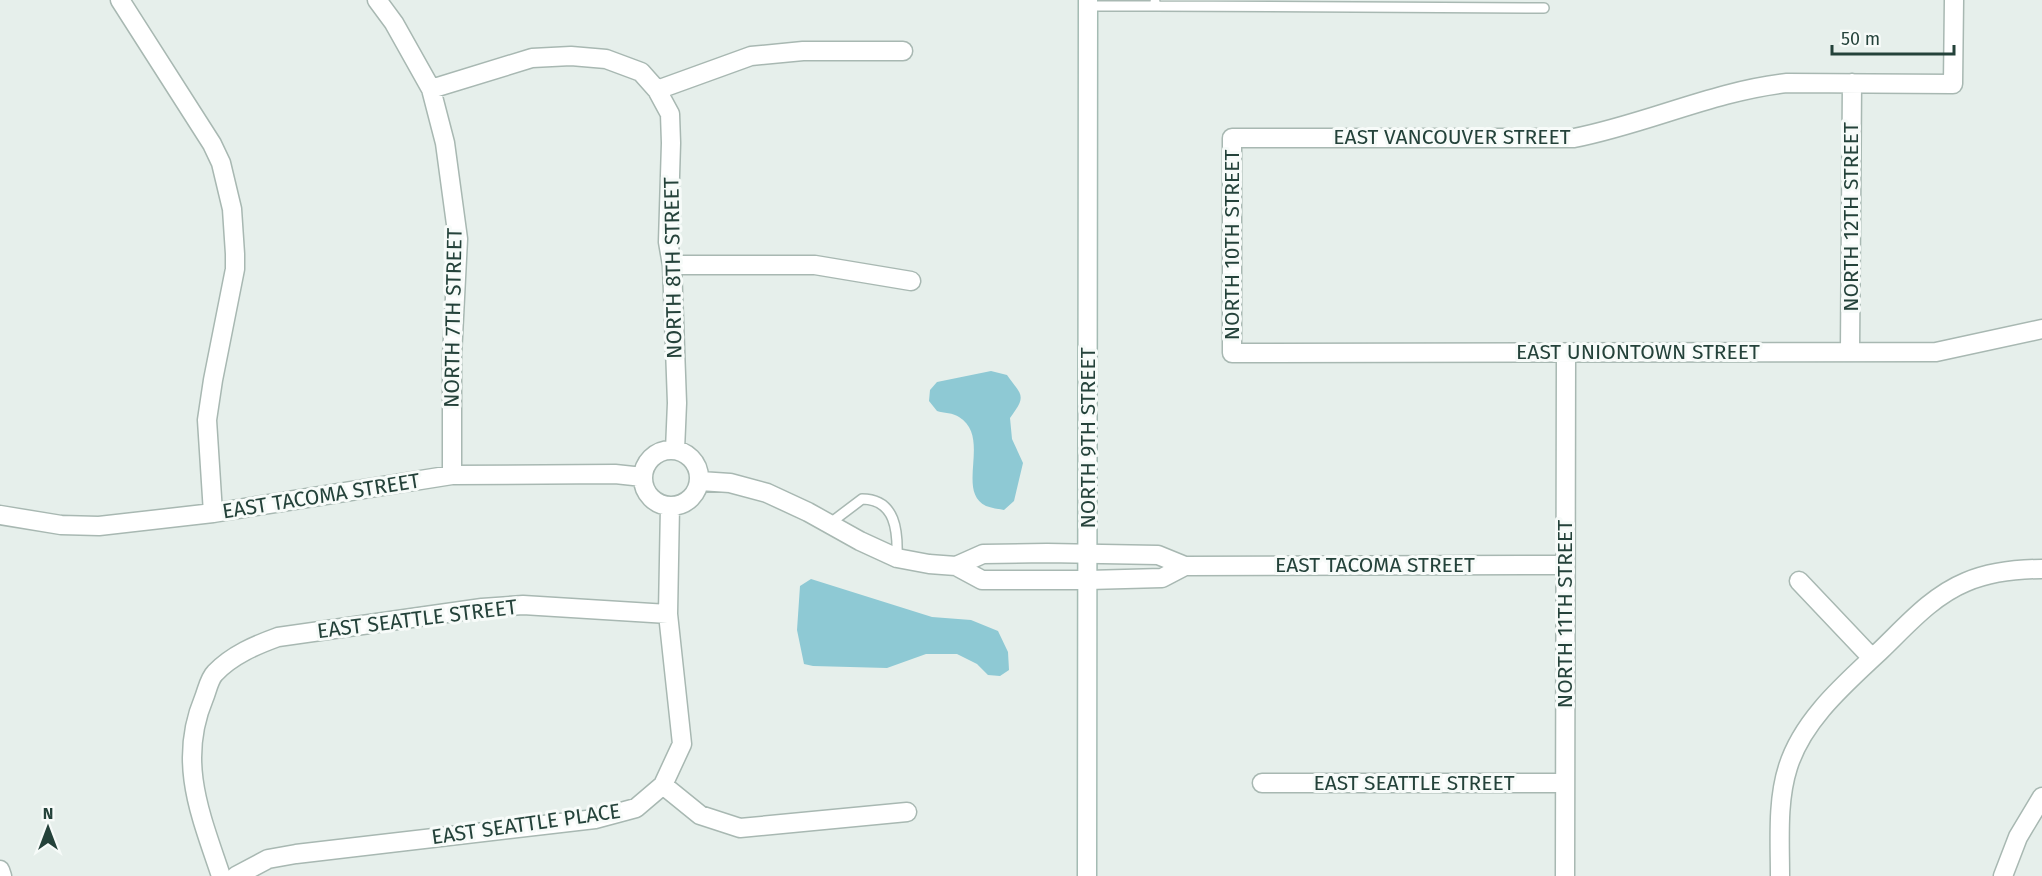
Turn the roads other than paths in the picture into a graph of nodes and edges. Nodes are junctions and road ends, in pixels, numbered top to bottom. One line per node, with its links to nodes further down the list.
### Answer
1 (120, 0): 25 (street)
2 (377, 0): 11 (street, NORTH 7TH STREET)
3 (1954, 0): 10 (street, EAST VANCOUVER STREET)
4 (1088, 3): 5 (lane); 28 (street, NORTH 9TH STREET)
5 (1155, 3): 6 (lane)
6 (1255, 3): 7 (lane)
7 (1427, 3): 8 (lane)
8 (1544, 8)
9 (903, 51): 12 (street)
10 (1852, 83): 13 (street, EAST VANCOUVER STREET); 17 (street, NORTH 12TH STREET)
11 (431, 89): 12 (street); 21 (street, NORTH 7TH STREET)
12 (657, 90): 14 (street, NORTH 8TH STREET)
13 (1232, 138): 19 (street, NORTH 10TH STREET)
14 (672, 265): 15 (street); 20 (street, NORTH 8TH STREET)
15 (911, 281)
16 (2042, 329): 17 (street, EAST UNIONTOWN STREET)
17 (1850, 351): 18 (street, EAST UNIONTOWN STREET)
18 (1566, 352): 19 (street, EAST UNIONTOWN STREET); 30 (street, NORTH 11TH STREET)
19 (1232, 353)
20 (675, 450): 22 (street); 23 (street)
21 (452, 475): 22 (street, EAST TACOMA STREET); 25 (street, EAST TACOMA STREET)
22 (643, 477): 24 (street)
23 (700, 481): 24 (street); 27 (street, EAST TACOMA STREET)
24 (670, 506): 36 (street)
25 (213, 513): 26 (street, EAST TACOMA STREET)
26 (0, 514)
27 (829, 524): 29 (street, EAST TACOMA STREET); 29 (lane)
28 (1088, 553): 31 (street, EAST TACOMA STREET); 32 (street, EAST TACOMA STREET); 34 (street, NORTH 9TH STREET)
29 (897, 558): 31 (street, EAST TACOMA STREET)
30 (1565, 565): 32 (street, EAST TACOMA STREET); 39 (street, NORTH 11TH STREET)
31 (956, 566): 34 (street, EAST TACOMA STREET)
32 (1185, 566): 34 (street, EAST TACOMA STREET)
33 (2042, 569): 37 (street)
34 (1088, 580): 47 (street, NORTH 9TH STREET)
35 (1799, 581): 37 (street)
36 (668, 614): 40 (street); 45 (street, EAST SEATTLE STREET)
37 (1872, 658): 49 (street)
38 (1262, 783): 39 (street, EAST SEATTLE STREET)
39 (1565, 783): 48 (street, NORTH 11TH STREET)
40 (663, 785): 42 (street); 46 (street, EAST SEATTLE PLACE)
41 (2042, 797): 50 (street)
42 (908, 812)
43 (0, 870): 44 (street)
44 (2, 876)
45 (222, 876)
46 (236, 876)
47 (1088, 876)
48 (1565, 876)
49 (1780, 876)
50 (2003, 876)

